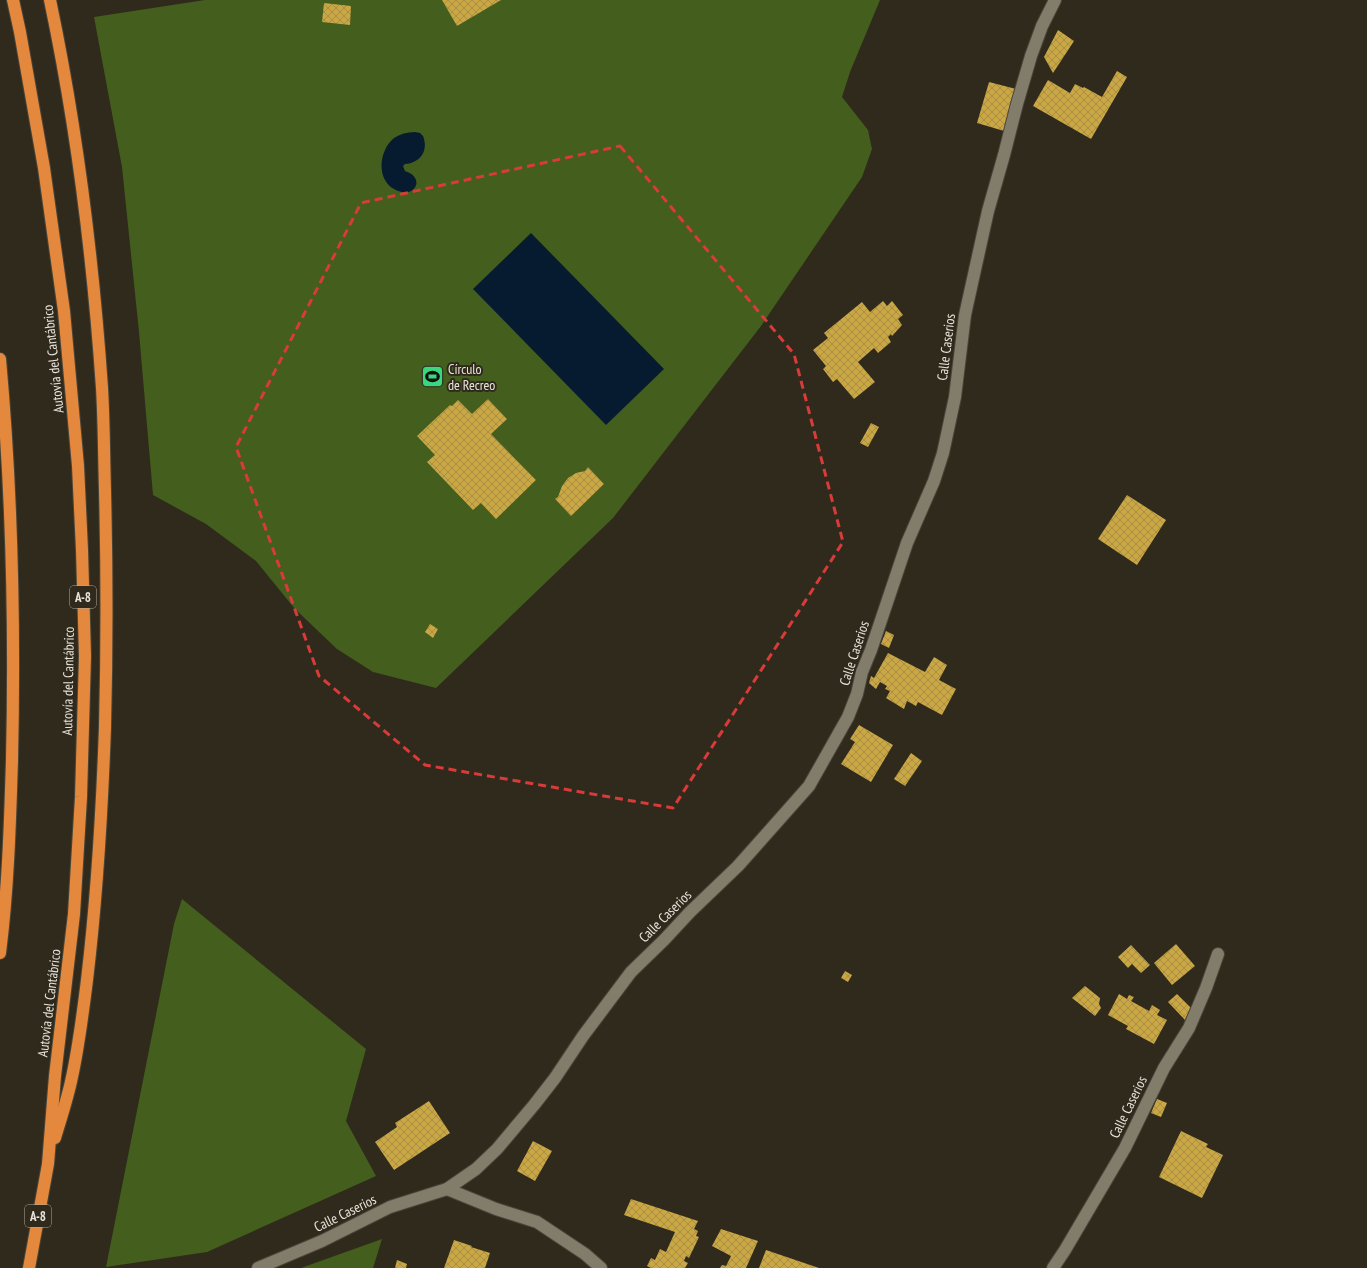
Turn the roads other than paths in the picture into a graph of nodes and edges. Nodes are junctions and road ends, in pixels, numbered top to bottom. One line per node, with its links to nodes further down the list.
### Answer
1 (13, 0): 7 (highway, Autovía del Cantábrico / A-8)
2 (50, 0): 7 (highway)
3 (1055, 0): 8 (street, Calle Caserios)
4 (0, 359): 5 (highway)
5 (0, 953)
6 (1218, 954): 12 (street, Calle Caserios)
7 (48, 1164): 9 (highway, Autovía del Cantábrico / A-8)
8 (447, 1189): 10 (street, Calle Caserios); 11 (street)
9 (29, 1268)
10 (258, 1268)
11 (601, 1268)
12 (1053, 1268)

